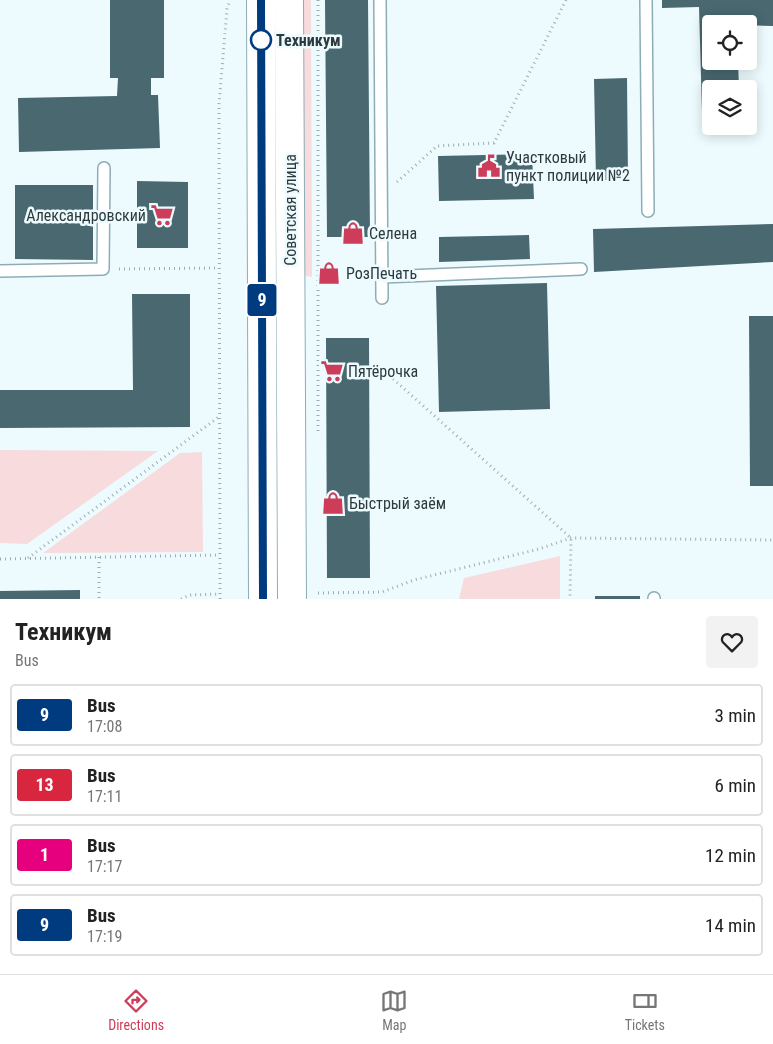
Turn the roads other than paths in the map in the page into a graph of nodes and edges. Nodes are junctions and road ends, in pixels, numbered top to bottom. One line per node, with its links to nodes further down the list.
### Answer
1 (261, 0): 12 (main road, Советская улица)
2 (289, 0): 11 (main road, Советская улица)
3 (380, 0): 9 (lane)
4 (646, 0): 6 (lane)
5 (104, 168): 8 (lane)
6 (648, 211)
7 (581, 269): 9 (lane)
8 (0, 271)
9 (382, 277): 10 (lane)
10 (382, 298)
11 (305, 596)
12 (263, 599)

